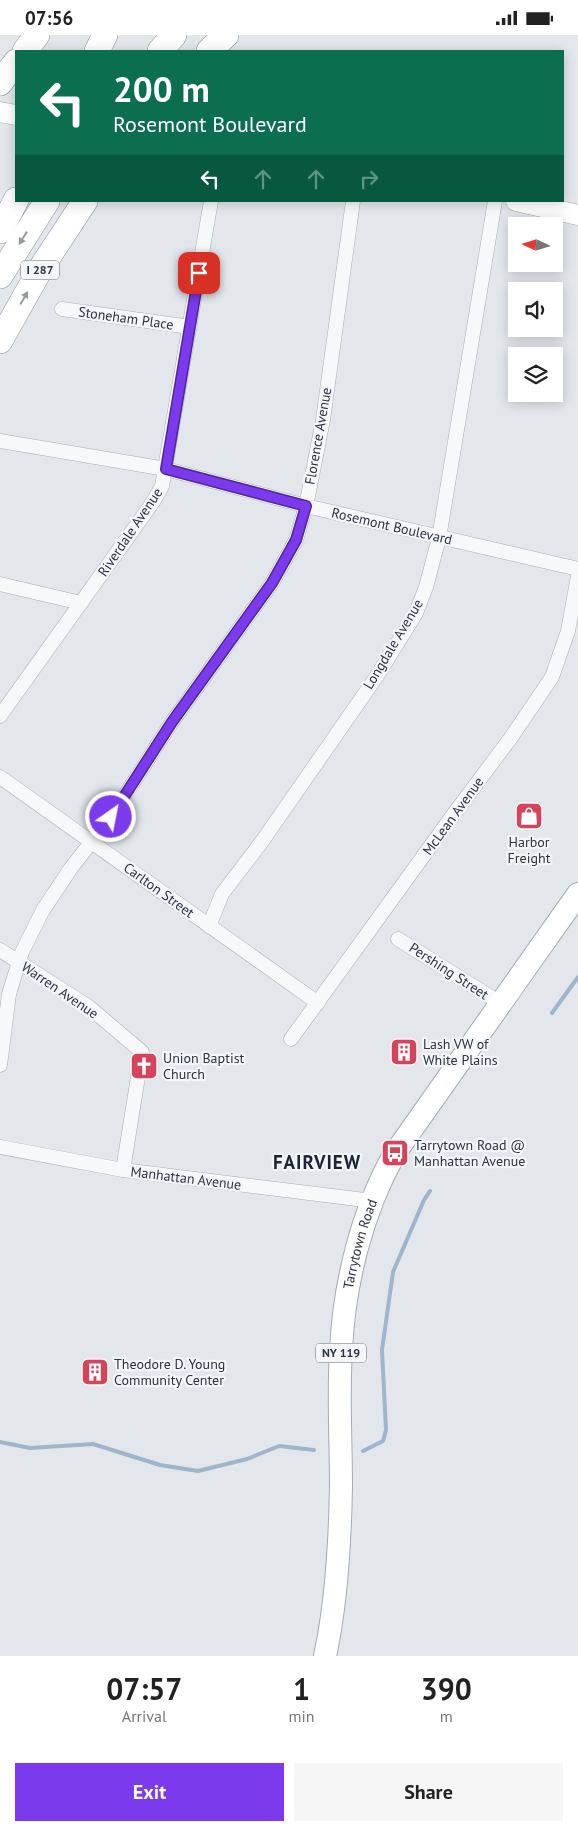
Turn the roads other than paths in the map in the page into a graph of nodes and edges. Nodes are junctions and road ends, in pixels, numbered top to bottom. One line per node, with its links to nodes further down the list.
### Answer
1 (37, 35): 6 (highway)
2 (105, 35): 7 (highway)
3 (174, 35): 8 (highway)
4 (216, 35): 9 (highway)
5 (226, 35): 10 (highway)
6 (26, 50)
7 (98, 50)
8 (161, 50)
9 (203, 50)
10 (210, 50)
11 (15, 63): 12 (highway)
12 (0, 83)
13 (0, 112): 14 (main road)
14 (15, 115)
15 (15, 202): 23 (highway)
16 (46, 202): 24 (highway, I 287, one-way to 24)
17 (84, 202): 27 (highway, I 287, one-way to 17)
18 (211, 202): 26 (street, Riverdale Avenue)
19 (353, 202): 30 (street, Florence Avenue)
20 (495, 202): 31 (street, Longdale Avenue)
21 (520, 202): 22 (main road)
22 (578, 215)
23 (0, 231)
24 (0, 276)
25 (62, 309): 26 (street, Stoneham Place)
26 (190, 327): 29 (street, Riverdale Avenue)
27 (0, 341)
28 (0, 441): 29 (street, Rosemont Boulevard)
29 (166, 469): 30 (street, Rosemont Boulevard); 35 (street, Riverdale Avenue)
30 (306, 506): 31 (street, Rosemont Boulevard); 38 (street, Florence Avenue)
31 (439, 538): 32 (street, Rosemont Boulevard); 40 (street, Longdale Avenue)
32 (578, 569)
33 (578, 576): 44 (street, McLean Avenue)
34 (0, 585): 35 (street)
35 (81, 603): 36 (street, Riverdale Avenue)
36 (0, 716)
37 (0, 777): 38 (street, Carlton Street)
38 (92, 842): 40 (street, Carlton Street); 43 (street, Florence Avenue)
39 (578, 894): 45 (main road, Tarrytown Road / NY 119)
40 (208, 926): 44 (street, Carlton Street)
41 (398, 939): 45 (street, Pershing Street)
42 (0, 950): 43 (street, Warren Avenue)
43 (20, 963): 47 (street, Florence Avenue); 49 (street, Warren Avenue)
44 (318, 1003): 46 (street, McLean Avenue)
45 (500, 1003): 50 (main road, Tarrytown Road / NY 119)
46 (292, 1039)
47 (0, 1065)
48 (0, 1147): 49 (street, Manhattan Avenue)
49 (123, 1170): 50 (street, Manhattan Avenue)
50 (373, 1201): 51 (main road, Tarrytown Road / NY 119)
51 (325, 1656)

